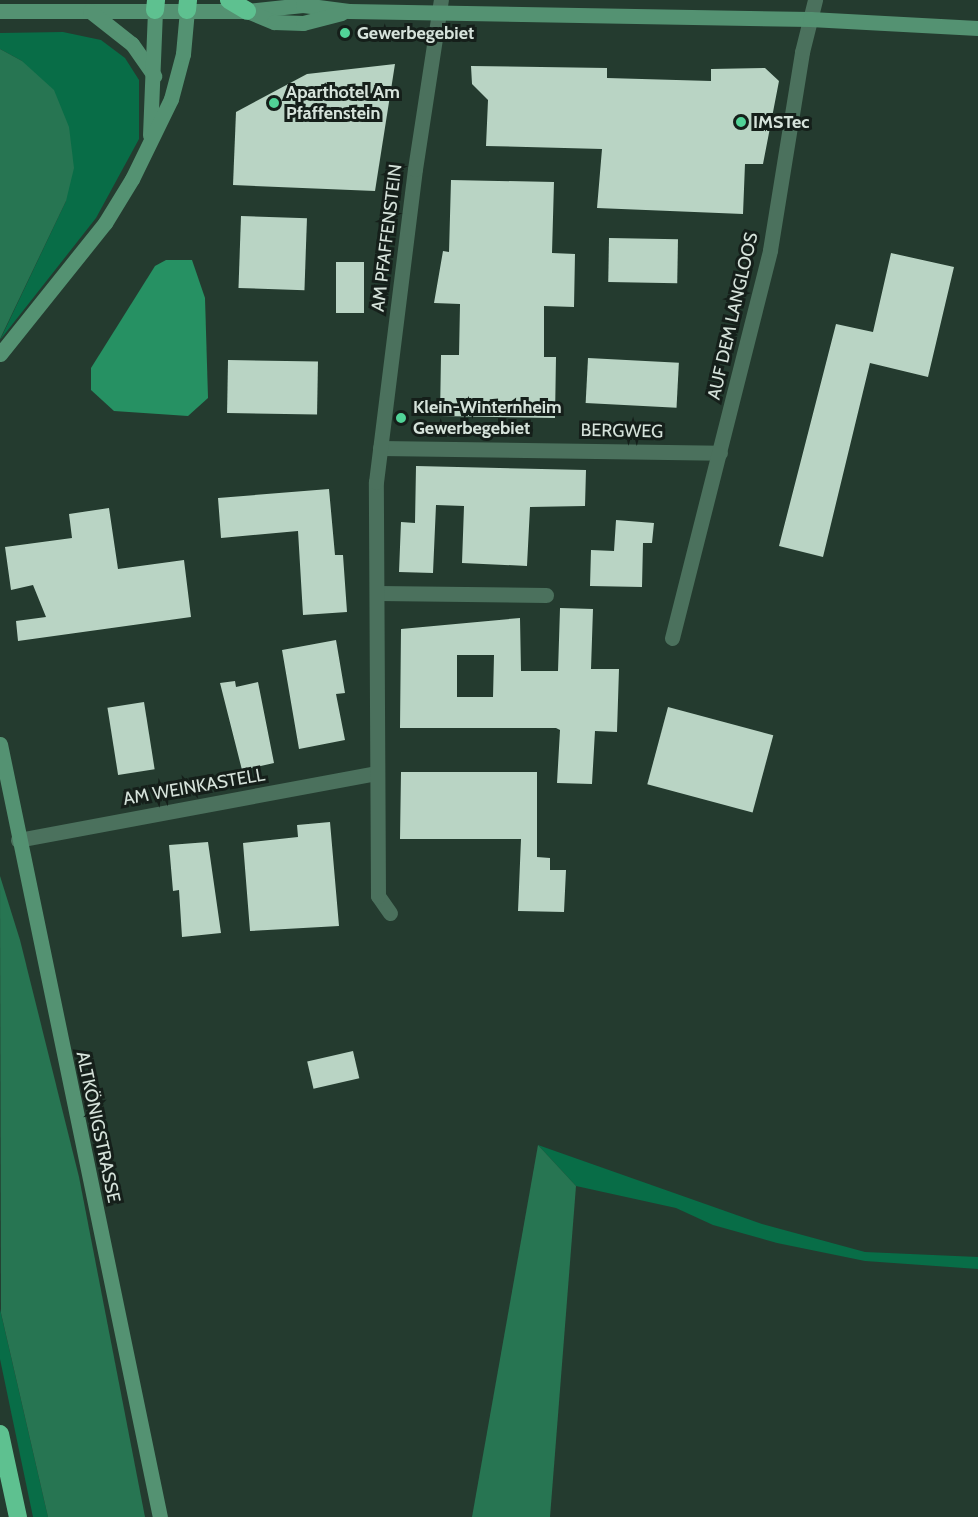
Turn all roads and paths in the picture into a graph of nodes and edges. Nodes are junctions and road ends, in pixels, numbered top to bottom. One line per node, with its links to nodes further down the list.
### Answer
1 (230, 0): 8 (highway)
2 (815, 0): 9 (street, AUF DEM LANGLOOS)
3 (156, 5): 4 (street); 7 (street); 11 (street)
4 (187, 5): 8 (street); 12 (street)
5 (440, 6): 8 (street); 9 (street); 14 (street, AM PFAFFENSTEIN)
6 (0, 11): 7 (street)
7 (90, 11): 11 (street)
8 (247, 11)
9 (810, 19): 10 (street); 15 (street, AUF DEM LANGLOOS)
10 (978, 28)
11 (154, 76): 12 (street)
12 (149, 141): 13 (street)
13 (0, 354)
14 (380, 448): 15 (street, BERGWEG); 16 (street, AM PFAFFENSTEIN)
15 (720, 453): 18 (street, AUF DEM LANGLOOS)
16 (378, 593): 17 (street); 20 (street)
17 (546, 595)
18 (672, 638)
19 (0, 744): 21 (street, ALTKÖNIGSTRASSE)
20 (376, 773): 21 (street, AM WEINKASTELL); 22 (street)
21 (18, 840): 25 (street, ALTKÖNIGSTRASSE)
22 (390, 913)
23 (0, 1434): 24 (highway)
24 (18, 1517)
25 (160, 1517)

